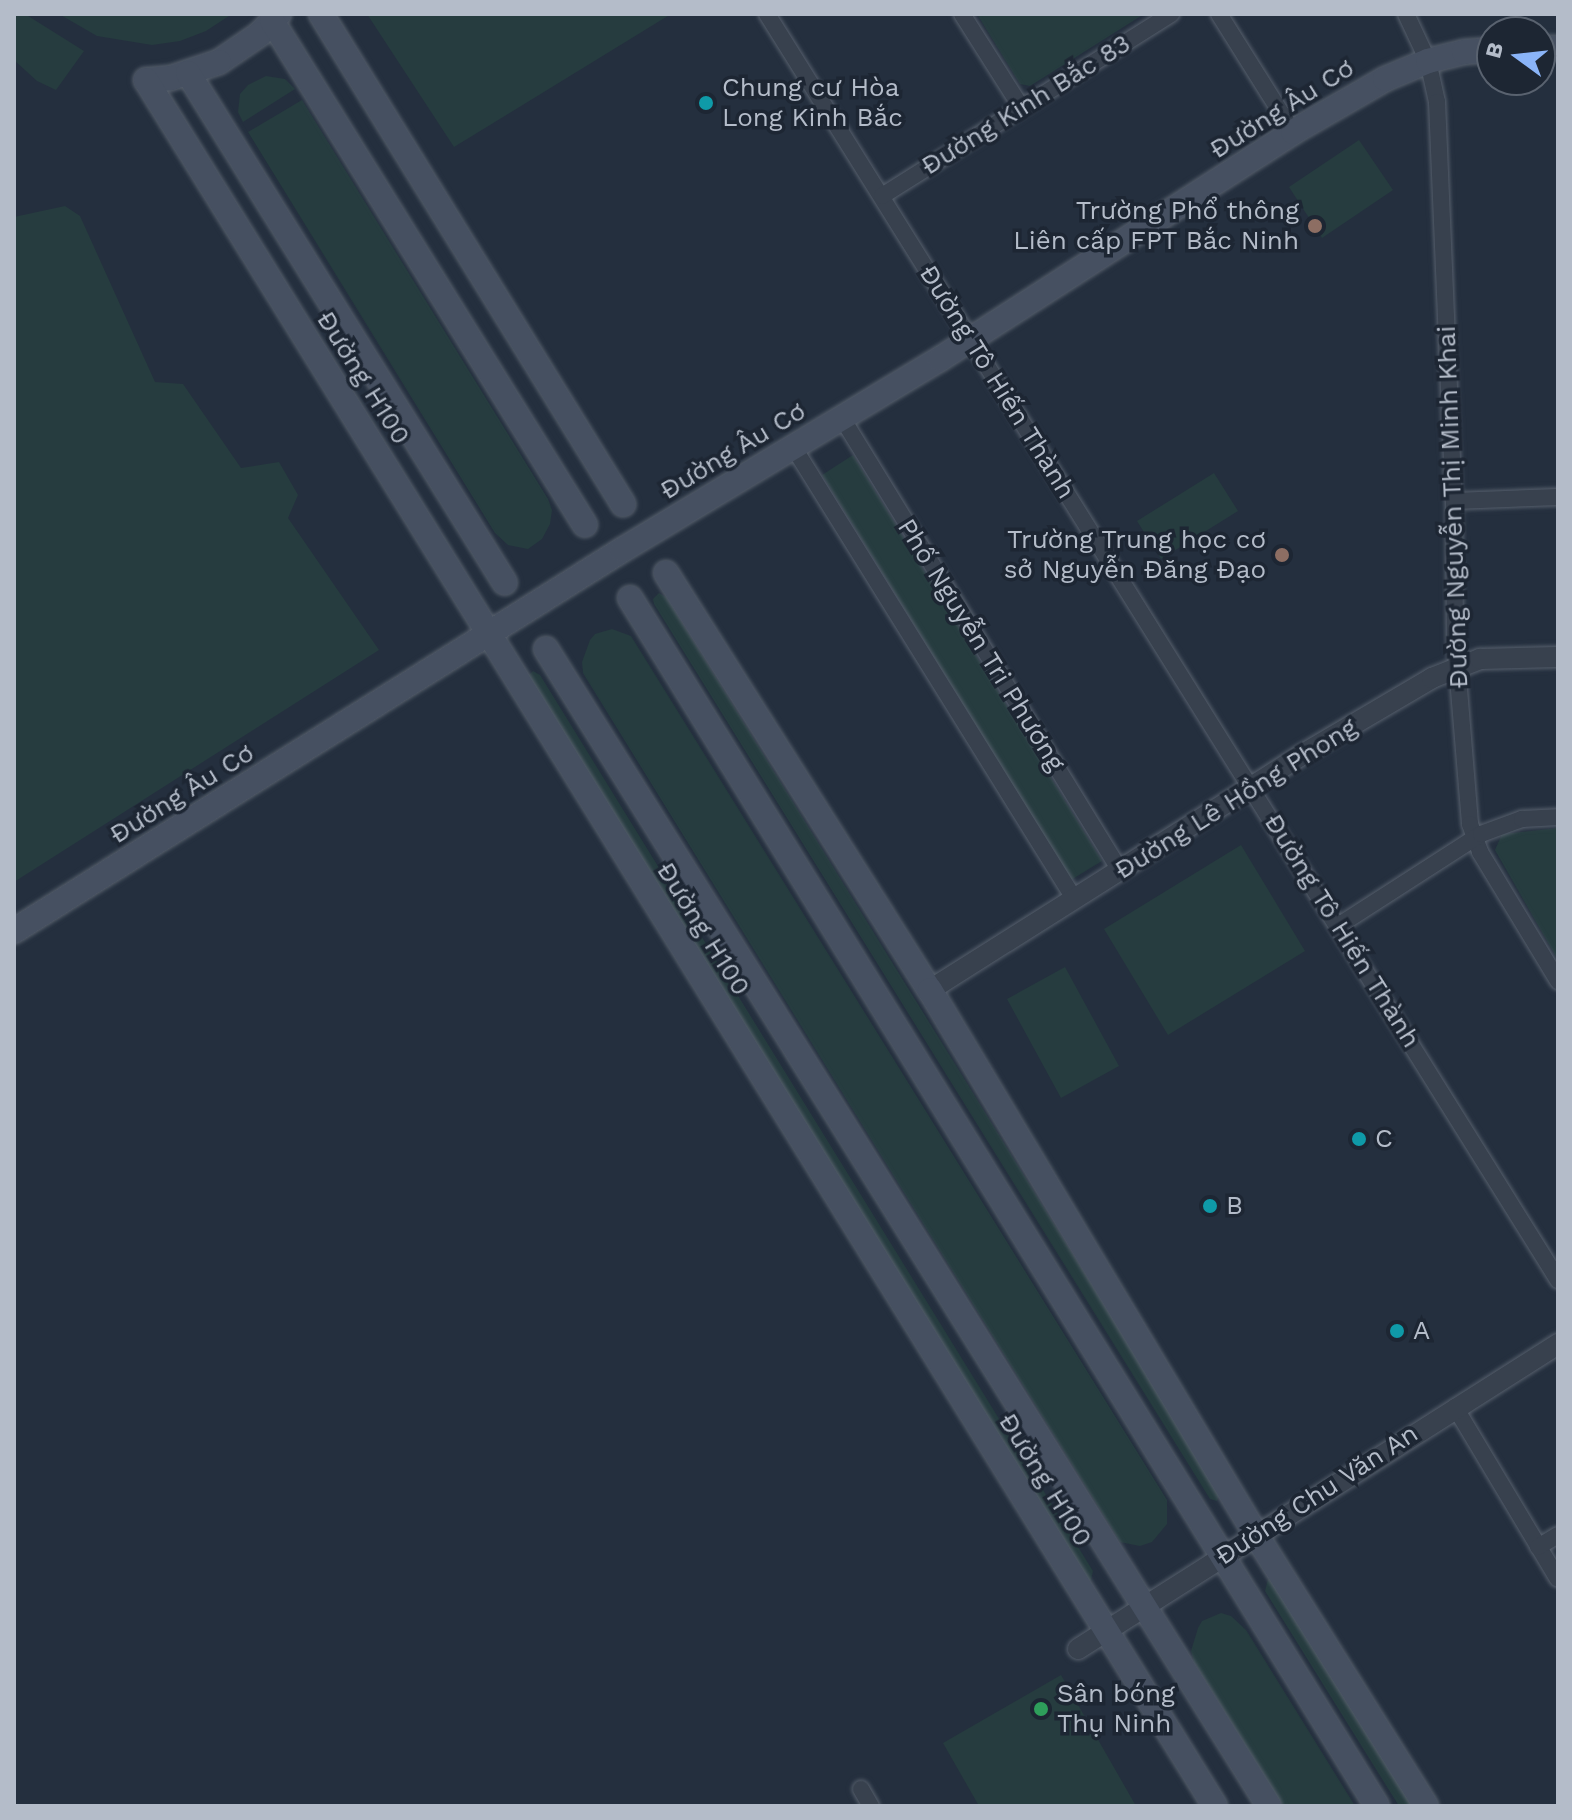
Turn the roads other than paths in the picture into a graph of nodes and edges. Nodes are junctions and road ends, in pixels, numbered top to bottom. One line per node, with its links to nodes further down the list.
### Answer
1 (321, 14): 19 (main road)
2 (767, 14): 13 (street, Đường Tô Hiến Thành)
3 (962, 14): 11 (street)
4 (1171, 14): 11 (street, Đường Kinh Bắc 83)
5 (1219, 14): 12 (street)
6 (1406, 14): 9 (street, Đường Nguyễn Thị Minh Khai)
7 (276, 18): 10 (main road); 20 (main road)
8 (1476, 51): 9 (main road, Đường Âu Cơ)
9 (1428, 61): 12 (main road, Đường Âu Cơ); 18 (street, Đường Nguyễn Thị Minh Khai)
10 (188, 73): 22 (main road, Đường H100); 24 (main road, Đường H100)
11 (1021, 107): 13 (street, Đường Kinh Bắc 83)
12 (1293, 132): 14 (main road, Đường Âu Cơ)
13 (882, 196): 14 (street, Đường Tô Hiến Thành)
14 (969, 340): 15 (main road, Đường Âu Cơ); 28 (street, Đường Tô Hiến Thành)
15 (842, 418): 16 (main road, Đường Âu Cơ); 31 (street, Phố Nguyễn Tri Phương)
16 (794, 448): 24 (main road, Đường Âu Cơ); 32 (street, Phố Nguyễn Tri Phương)
17 (1558, 497): 18 (street)
18 (1454, 501): 27 (street, Đường Nguyễn Thị Minh Khai)
19 (623, 504)
20 (585, 525)
21 (666, 573): 36 (main road)
22 (505, 583)
23 (630, 598): 43 (main road)
24 (488, 635): 34 (main road, Đường Âu Cơ); 46 (main road, Đường H100)
25 (546, 649): 45 (main road, Đường H100)
26 (1558, 657): 27 (street, Đường Lê Hồng Phong)
27 (1457, 668): 28 (street, Đường Lê Hồng Phong); 30 (street, Đường Nguyễn Thị Minh Khai)
28 (1253, 787): 31 (street, Đường Lê Hồng Phong); 33 (street, Đường Tô Hiến Thành)
29 (1558, 817): 30 (street)
30 (1473, 839): 33 (street); 35 (street, Đường Nguyễn Thị Minh Khai)
31 (1121, 872): 32 (street, Đường Lê Hồng Phong)
32 (1075, 900): 36 (street, Đường Lê Hồng Phong)
33 (1338, 926): 37 (street, Đường Tô Hiến Thành)
34 (14, 931)
35 (1558, 981)
36 (930, 990): 40 (main road)
37 (1558, 1280)
38 (1558, 1344): 39 (street, Đường Chu Văn An)
39 (1455, 1407): 40 (street, Đường Chu Văn An); 42 (street)
40 (1256, 1535): 43 (street, Đường Chu Văn An); 53 (main road)
41 (1558, 1535): 42 (street)
42 (1538, 1547): 44 (street)
43 (1223, 1556): 45 (street, Đường Chu Văn An); 52 (main road)
44 (1558, 1579)
45 (1143, 1607): 46 (street, Đường Chu Văn An); 51 (main road, Đường H100)
46 (1106, 1631): 47 (street, Đường Chu Văn An); 50 (main road, Đường H100)
47 (1078, 1649)
48 (861, 1789): 49 (street)
49 (871, 1806)
50 (1215, 1806)
51 (1269, 1806)
52 (1377, 1806)
53 (1426, 1806)

